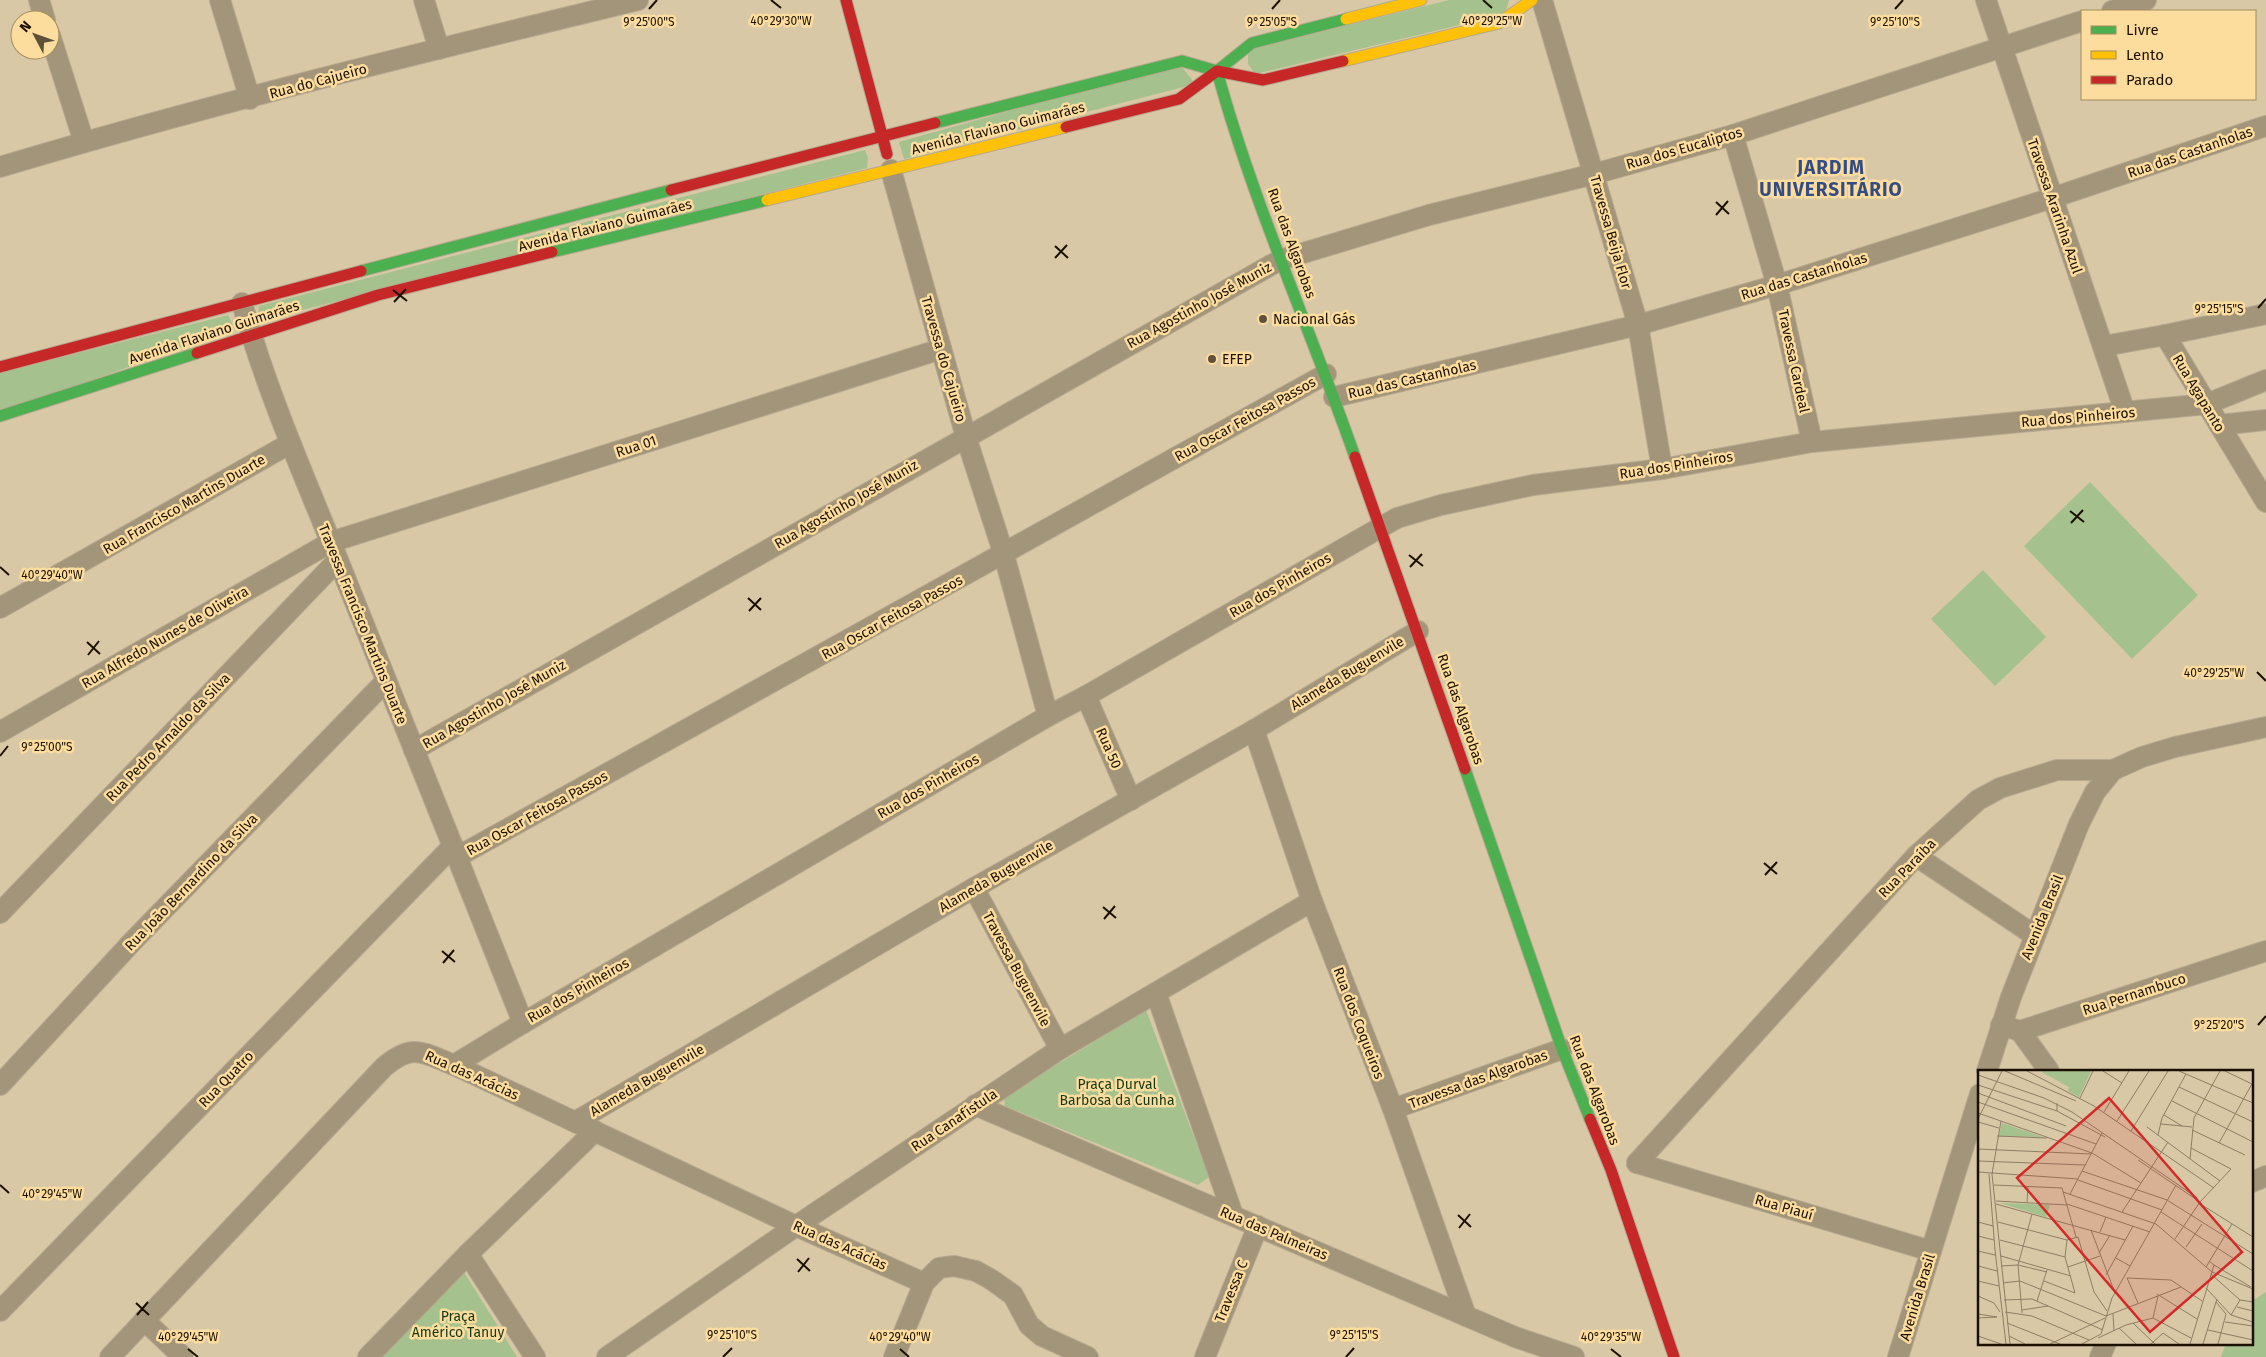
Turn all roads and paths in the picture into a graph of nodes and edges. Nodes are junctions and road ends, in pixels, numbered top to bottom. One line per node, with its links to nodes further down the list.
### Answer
1 (220, 0): 16 (street)
2 (424, 0): 13 (street)
3 (638, 0): 13 (street, Rua do Cajueiro)
4 (846, 0): 19 (main road, Travessa do Cajueiro)
5 (1421, 0): 15 (main road, Avenida Flaviano Guimarães)
6 (1532, 0): 15 (main road, Avenida Flaviano Guimarães)
7 (1542, 0): 23 (street, Travessa Beija Flor)
8 (1986, 0): 12 (street, Travessa Ararinha Azul)
9 (2146, 0): 10 (street)
10 (2115, 10)
11 (2081, 21): 12 (street, Rua dos Eucaliptos)
12 (2001, 48): 18 (street, Rua dos Eucaliptos); 24 (street, Travessa Ararinha Azul)
13 (440, 49): 16 (street, Rua do Cajueiro)
14 (58, 60): 20 (street)
15 (1217, 72): 19 (main road, Avenida Flaviano Guimarães); 22 (main road, Avenida Flaviano Guimarães); 25 (main road, Rua das Algarobas)
16 (250, 99): 20 (street, Rua do Cajueiro)
17 (2266, 126): 24 (street, Rua das Castanholas)
18 (1733, 135): 23 (street, Rua dos Eucaliptos); 26 (street, Travessa Cardeal)
19 (882, 136): 22 (main road, Travessa do Cajueiro); 27 (main road, Avenida Flaviano Guimarães)
20 (84, 142): 21 (street, Rua do Cajueiro)
21 (0, 167)
22 (891, 170): 31 (main road, Avenida Flaviano Guimarães); 33 (street, Travessa do Cajueiro)
23 (1594, 174): 25 (street, Rua dos Eucaliptos); 29 (street, Travessa Beija Flor)
24 (2052, 198): 26 (street, Rua das Castanholas); 32 (street, Travessa Ararinha Azul)
25 (1280, 260): 35 (main road, Rua das Algarobas); 43 (street, Rua Agostinho José Muniz)
26 (1777, 284): 29 (street, Rua das Castanholas); 44 (street, Travessa Cardeal)
27 (242, 304): 31 (street, Travessa Francisco Martins Duarte); 34 (main road, Avenida Flaviano Guimarães)
28 (2266, 314): 30 (street)
29 (1638, 325): 37 (street, Rua das Castanholas); 46 (street, Travessa Beija Flor)
30 (2164, 335): 32 (street); 38 (street, Rua Agapanto)
31 (251, 336): 40 (main road, Avenida Flaviano Guimarães); 45 (street, Travessa Francisco Martins Duarte)
32 (2104, 346): 39 (street, Travessa Ararinha Azul)
33 (941, 349): 43 (street, Travessa do Cajueiro); 49 (street, Rua 01)
34 (0, 367)
35 (1326, 374): 37 (main road, Rua das Algarobas); 50 (street, Rua Oscar Feitosa Passos)
36 (2266, 380): 38 (street, Rua dos Pinheiros)
37 (1334, 397): 48 (main road, Rua das Algarobas)
38 (2207, 404): 39 (street, Rua dos Pinheiros); 42 (street, Rua Agapanto)
39 (2125, 412): 44 (street, Rua dos Pinheiros)
40 (0, 416)
41 (2266, 420): 42 (street)
42 (2219, 425): 47 (street, Rua Agapanto)
43 (966, 437): 50 (street, Travessa do Cajueiro); 59 (street, Rua Agostinho José Muniz)
44 (1812, 442): 46 (street, Rua dos Pinheiros)
45 (289, 444): 49 (street, Travessa Francisco Martins Duarte); 51 (street, Rua Francisco Martins Duarte)
46 (1662, 469): 48 (street, Rua dos Pinheiros)
47 (2266, 502)
48 (1379, 528): 52 (main road, Rua das Algarobas); 54 (street, Rua dos Pinheiros)
49 (334, 551): 53 (street, Travessa Francisco Martins Duarte); 58 (street, Rua Alfredo Nunes de Oliveira); 66 (street, Rua Pedro Arnaldo da Silva)
50 (1004, 555): 55 (street, Travessa do Cajueiro); 62 (street, Rua Oscar Feitosa Passos)
51 (0, 608)
52 (1418, 631): 57 (street, Alameda Buguenvile); 73 (main road, Rua das Algarobas)
53 (386, 681): 59 (street, Travessa Francisco Martins Duarte); 77 (street, Rua João Bernardino da Silva)
54 (1086, 696): 55 (street, Rua dos Pinheiros); 61 (street, Rua 50)
55 (1048, 716): 70 (street, Rua dos Pinheiros)
56 (2266, 727): 60 (street, Rua Paraíba)
57 (1254, 730): 61 (street, Alameda Buguenvile); 65 (street, Rua dos Coqueiros)
58 (0, 732)
59 (414, 750): 62 (street, Travessa Francisco Martins Duarte)
60 (2113, 770): 63 (street, Rua Paraíba); 67 (street, Avenida Brasil)
61 (1131, 800): 64 (street, Alameda Buguenvile)
62 (455, 852): 70 (street, Travessa Francisco Martins Duarte); 93 (street, Rua Quatro)
63 (1916, 856): 67 (street); 83 (street, Rua Paraíba)
64 (974, 888): 72 (street, Travessa Buguenvile); 81 (street, Alameda Buguenvile)
65 (1312, 901): 69 (street, Rua Canafístula); 80 (street, Rua dos Coqueiros)
66 (0, 914)
67 (2034, 935): 71 (street, Avenida Brasil)
68 (2266, 950): 71 (street, Rua Pernambuco)
69 (1156, 993): 72 (street, Rua Canafístula); 87 (street)
70 (523, 1022): 74 (street, Rua dos Pinheiros)
71 (2010, 1028): 75 (street, Avenida Brasil); 76 (street)
72 (1060, 1049): 79 (street, Rua Canafístula)
73 (1562, 1049): 80 (street, Travessa das Algarobas); 84 (main road, Rua das Algarobas)
74 (454, 1065): 81 (street, Rua das Acácias); 95 (street, Rua das Acácias)
75 (1988, 1070)
76 (2048, 1070)
77 (0, 1085)
78 (1978, 1100): 90 (street, Avenida Brasil)
79 (975, 1105): 87 (street, Rua das Palmeiras); 88 (street, Rua Canafístula)
80 (1393, 1109): 94 (street, Rua dos Coqueiros)
81 (576, 1122): 82 (street, Rua das Acácias)
82 (595, 1131): 88 (street, Rua das Acácias); 91 (street, Alameda Buguenvile)
83 (1637, 1163): 84 (street); 90 (street, Rua Piauí)
84 (1610, 1170): 106 (main road, Rua das Algarobas)
85 (2266, 1176): 86 (street)
86 (2254, 1181)
87 (1233, 1215): 89 (street, Rua das Palmeiras)
88 (796, 1226): 92 (street, Rua das Acácias); 101 (street, Rua Canafístula)
89 (1258, 1226): 94 (street, Rua das Palmeiras); 104 (street, Travessa C)
90 (1931, 1250): 107 (street, Avenida Brasil)
91 (468, 1254): 99 (street, Alameda Buguenvile); 100 (street)
92 (924, 1283): 102 (street); 103 (street)
93 (0, 1311)
94 (1466, 1316): 105 (street, Rua das Palmeiras)
95 (144, 1320): 97 (street, Rua das Acácias); 98 (street)
96 (2106, 1344): 108 (street)
97 (110, 1357)
98 (183, 1357)
99 (368, 1357)
100 (535, 1357)
101 (607, 1357)
102 (894, 1357)
103 (1088, 1357)
104 (1205, 1357)
105 (1574, 1357)
106 (1674, 1357)
107 (1898, 1357)
108 (2100, 1357)

